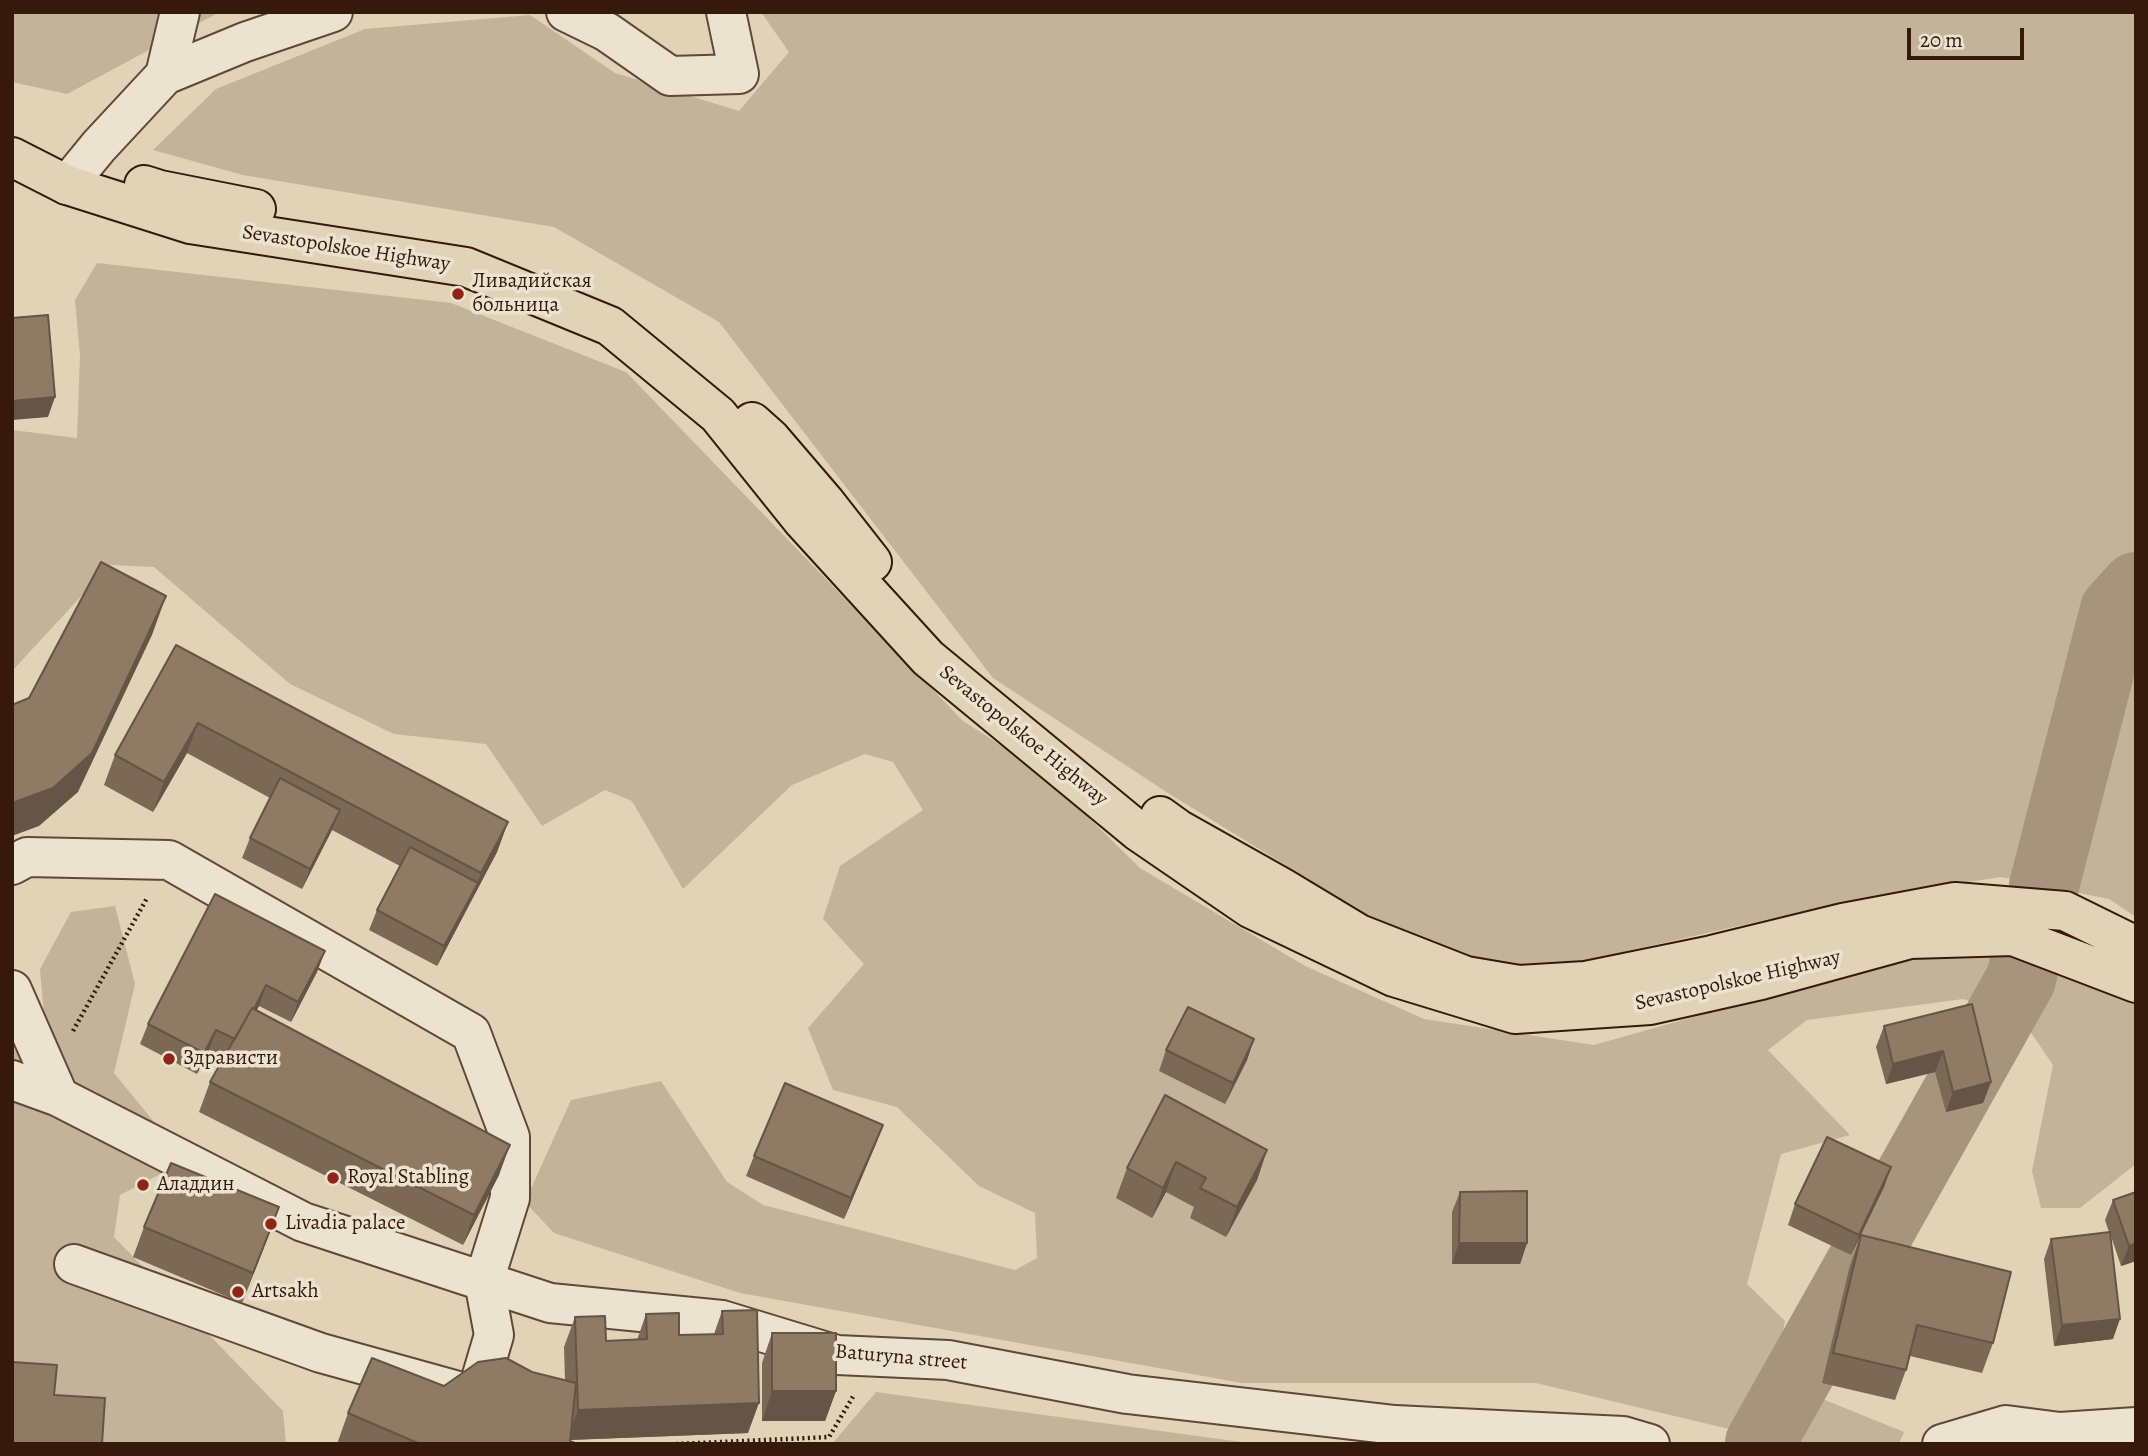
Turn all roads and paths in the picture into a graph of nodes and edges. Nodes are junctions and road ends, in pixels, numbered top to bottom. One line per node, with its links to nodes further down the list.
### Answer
1 (180, 12): 5 (street)
2 (333, 12): 5 (street)
3 (566, 12): 4 (street)
4 (726, 12)
5 (165, 75): 7 (street)
6 (12, 157): 7 (main road, Sevastopolskoe Highway)
7 (75, 175): 10 (main road); 11 (main road, Sevastopolskoe Highway)
8 (169, 860): 9 (street); 13 (path); 15 (street)
9 (12, 865)
10 (2136, 946)
11 (2136, 983)
12 (12, 989): 13 (street)
13 (40, 1084): 15 (street, Baturyna street)
14 (74, 1264): 15 (street)
15 (484, 1281): 16 (street, Baturyna street)
16 (877, 1356): 18 (path); 19 (street, Baturyna street)
17 (2136, 1427): 20 (street)
18 (676, 1444)
19 (1650, 1444)
20 (1942, 1444)

